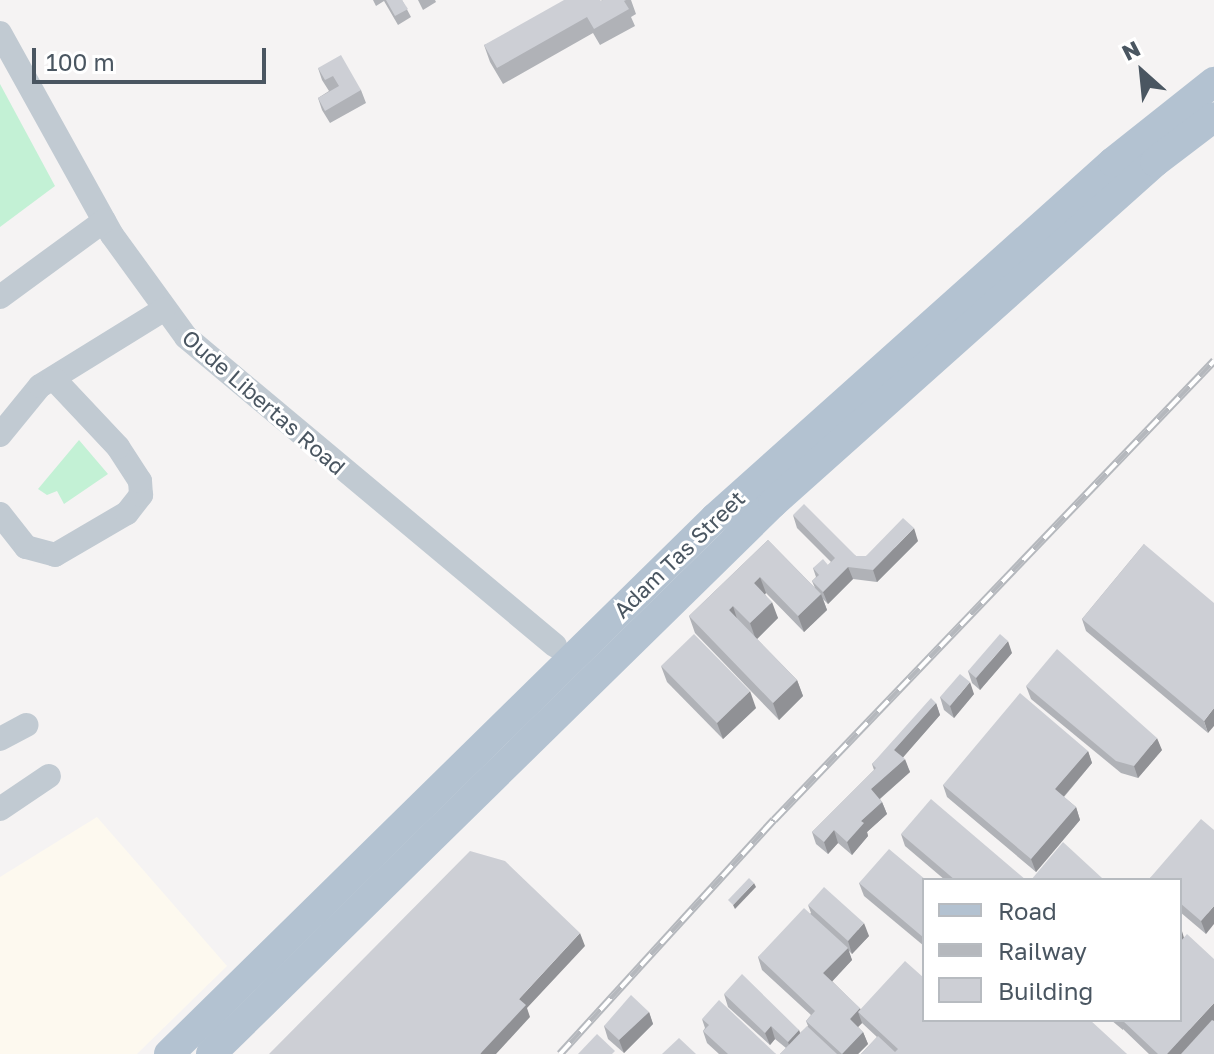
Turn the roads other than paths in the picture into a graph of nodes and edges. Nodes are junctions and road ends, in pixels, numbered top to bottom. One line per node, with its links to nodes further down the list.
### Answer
1 (0, 33): 4 (street, Oude Libertas Road)
2 (1214, 82): 10 (main road, Adam Tas Street)
3 (1214, 117): 10 (main road, Adam Tas Street)
4 (104, 221): 5 (street); 6 (street, Oude Libertas Road)
5 (0, 297)
6 (163, 310): 7 (street); 10 (street, Oude Libertas Road)
7 (54, 379): 8 (street); 9 (street)
8 (0, 435)
9 (0, 514)
10 (577, 664): 15 (main road, Adam Tas Street); 16 (main road, Adam Tas Street)
11 (26, 725): 12 (street)
12 (0, 739)
13 (49, 776): 14 (street)
14 (0, 809)
15 (169, 1054)
16 (211, 1054)

